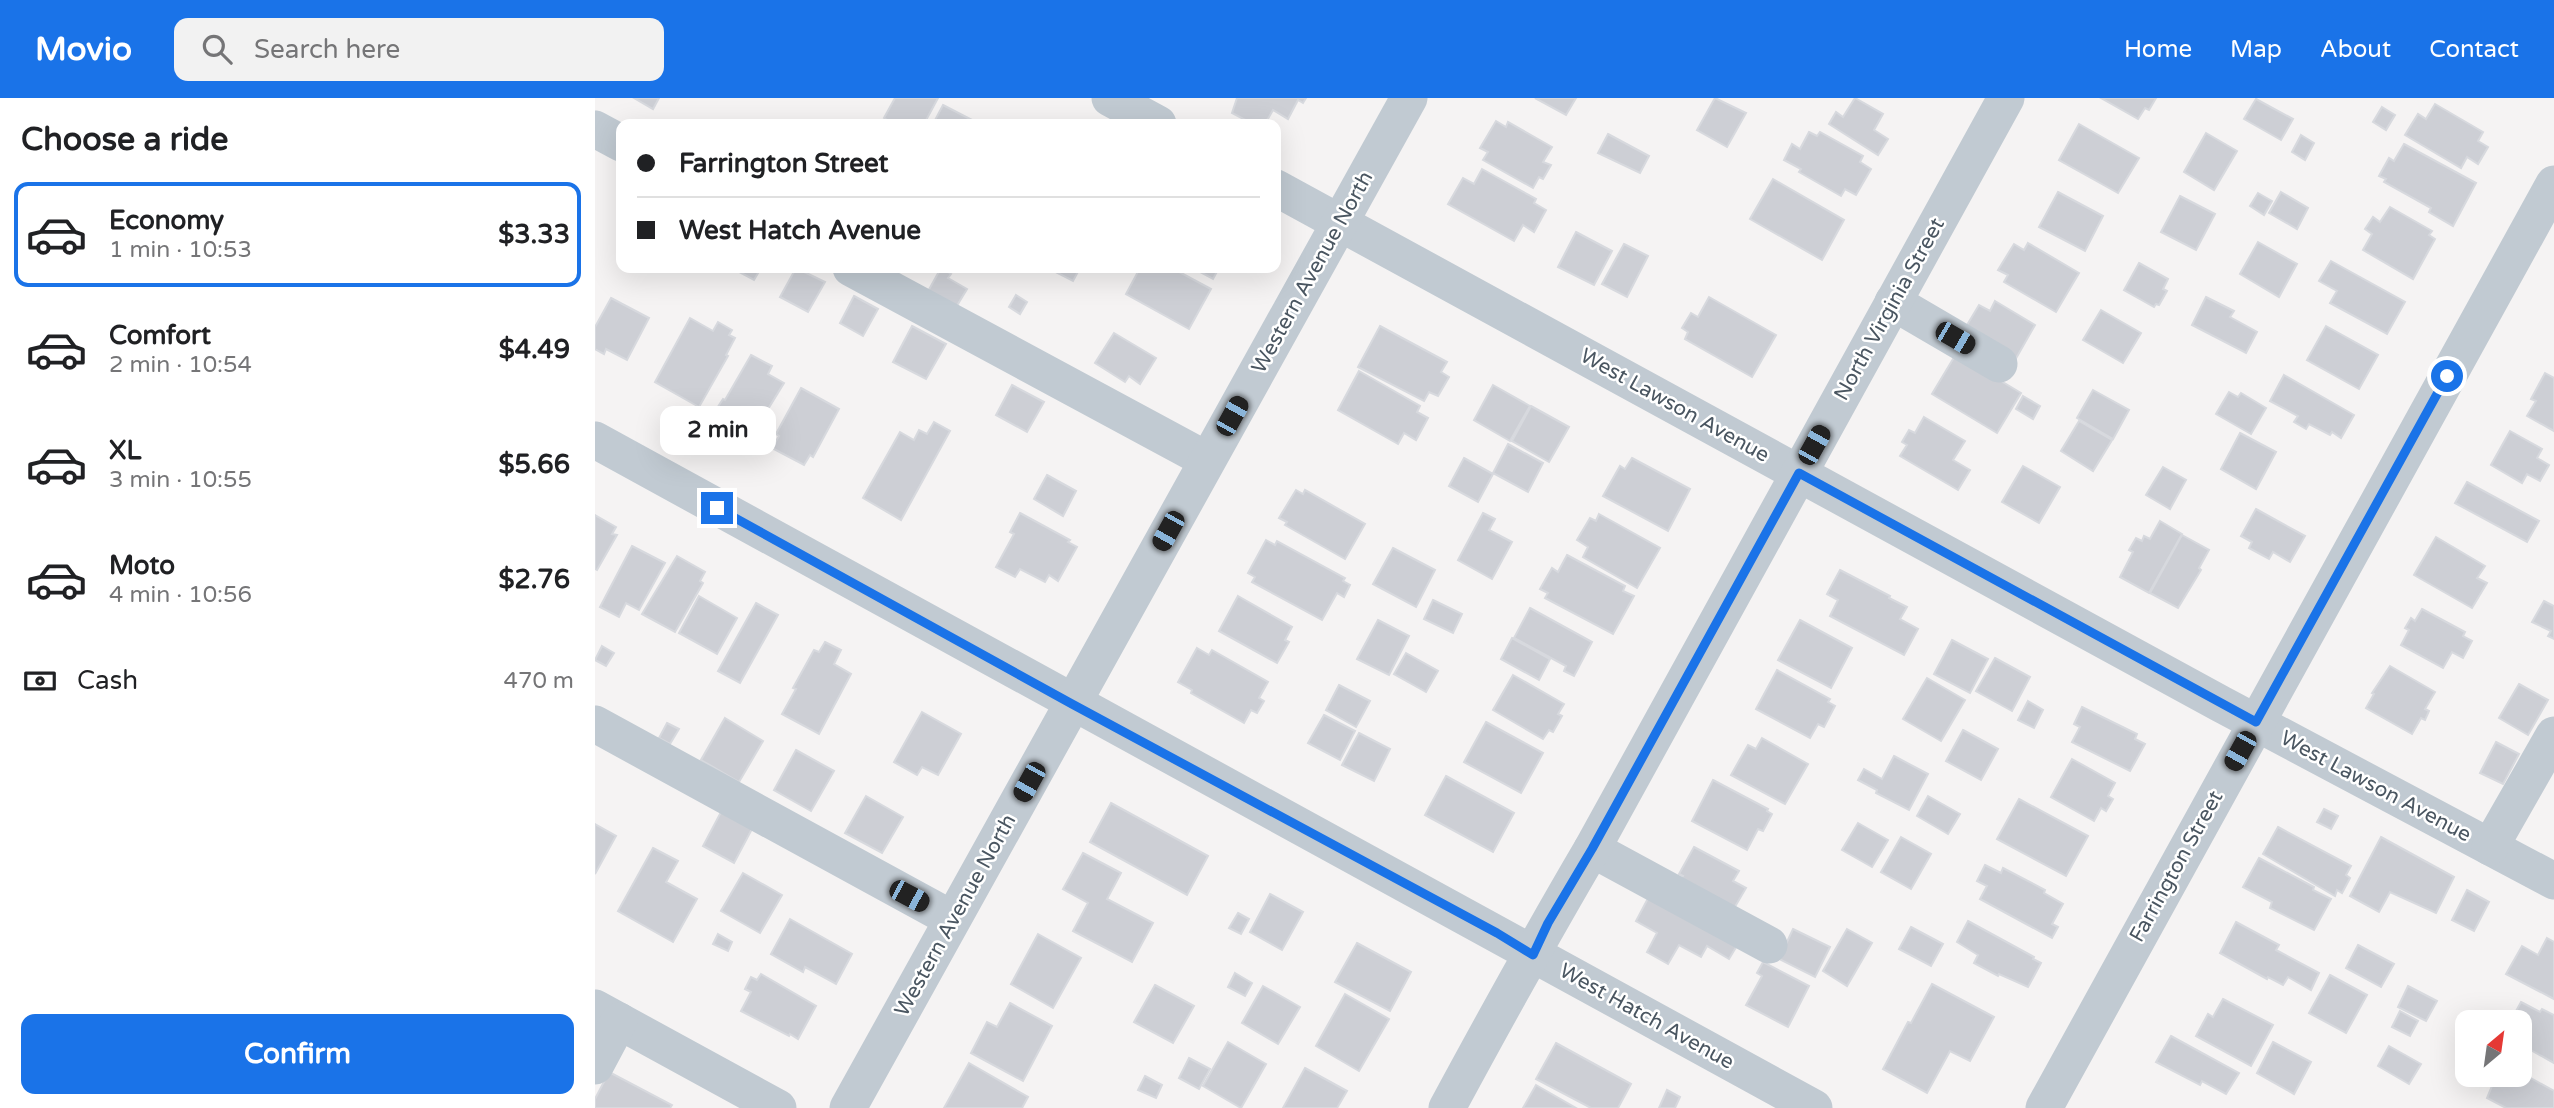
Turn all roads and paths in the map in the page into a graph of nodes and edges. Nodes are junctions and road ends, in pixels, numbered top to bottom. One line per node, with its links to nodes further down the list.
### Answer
1 (1110, 98): 4 (street)
2 (1409, 98): 9 (street, Western Avenue North)
3 (2006, 98): 11 (street, North Virginia Street)
4 (1149, 119)
5 (595, 129): 6 (street)
6 (616, 140)
7 (2554, 184): 17 (street, Farrington Street)
8 (1281, 191): 9 (street, West Lawson Avenue)
9 (1339, 223): 14 (street, Western Avenue North); 15 (street, West Lawson Avenue)
10 (860, 273): 14 (street)
11 (1893, 302): 12 (street); 15 (street, North Virginia Street)
12 (1999, 364)
13 (595, 440): 16 (street, West Hatch Avenue)
14 (1207, 460): 16 (street, Western Avenue North)
15 (1799, 473): 17 (street, West Lawson Avenue); 21 (street, North Virginia Street)
16 (1072, 704): 23 (street, Western Avenue North); 25 (street, West Hatch Avenue)
17 (2256, 722): 20 (street, West Lawson Avenue); 32 (street, Farrington Street)
18 (595, 724): 23 (street)
19 (2554, 734): 20 (street)
20 (2490, 847): 22 (street, West Lawson Avenue)
21 (1592, 849): 24 (street); 25 (street, North Virginia Street)
22 (2554, 881)
23 (952, 919): 29 (street, Western Avenue North)
24 (1769, 945)
25 (1533, 955): 30 (street, North Virginia Street); 31 (street, West Hatch Avenue)
26 (607, 1014): 27 (street); 28 (street)
27 (595, 1066)
28 (778, 1108)
29 (848, 1108)
30 (1447, 1108)
31 (1815, 1108)
32 (2044, 1108)

